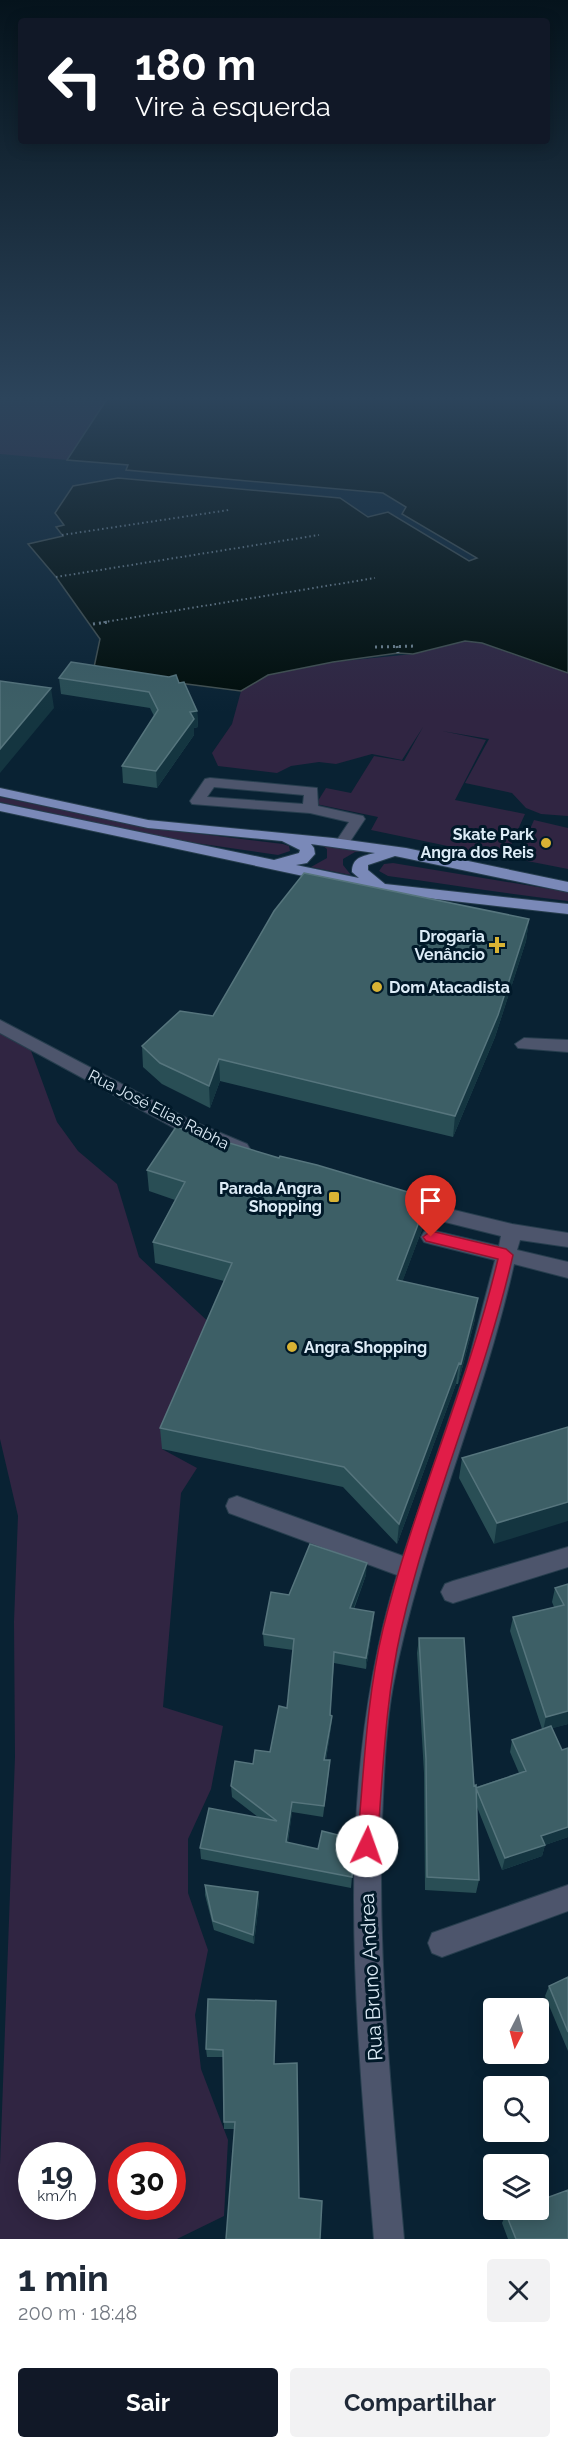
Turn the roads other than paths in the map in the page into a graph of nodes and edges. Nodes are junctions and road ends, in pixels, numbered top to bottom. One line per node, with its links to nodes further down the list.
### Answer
1 (0, 792): 4 (main road)
2 (0, 807): 7 (main road)
3 (310, 809): 3 (street); 5 (street)
4 (268, 834): 5 (main road); 7 (main road)
5 (342, 843): 6 (main road)
6 (406, 853): 8 (main road); 9 (main road)
7 (252, 861): 9 (main road)
8 (568, 887)
9 (383, 888): 10 (main road)
10 (568, 909)
11 (0, 1026): 14 (street, Rua José Elias Rabha)
12 (524, 1044): 13 (street)
13 (568, 1046)
14 (255, 1155)
15 (389, 1200): 16 (street)
16 (512, 1231): 18 (street); 19 (street, Rua Bruno Andrea)
17 (431, 1237): 19 (street)
18 (568, 1240)
19 (506, 1255): 20 (street); 23 (street, Rua Bruno Andrea)
20 (568, 1270)
21 (237, 1506): 23 (street)
22 (568, 1557): 24 (street)
23 (409, 1569): 27 (street, Rua Bruno Andrea)
24 (453, 1592)
25 (568, 1898): 26 (street)
26 (442, 1943)
27 (389, 2239)

